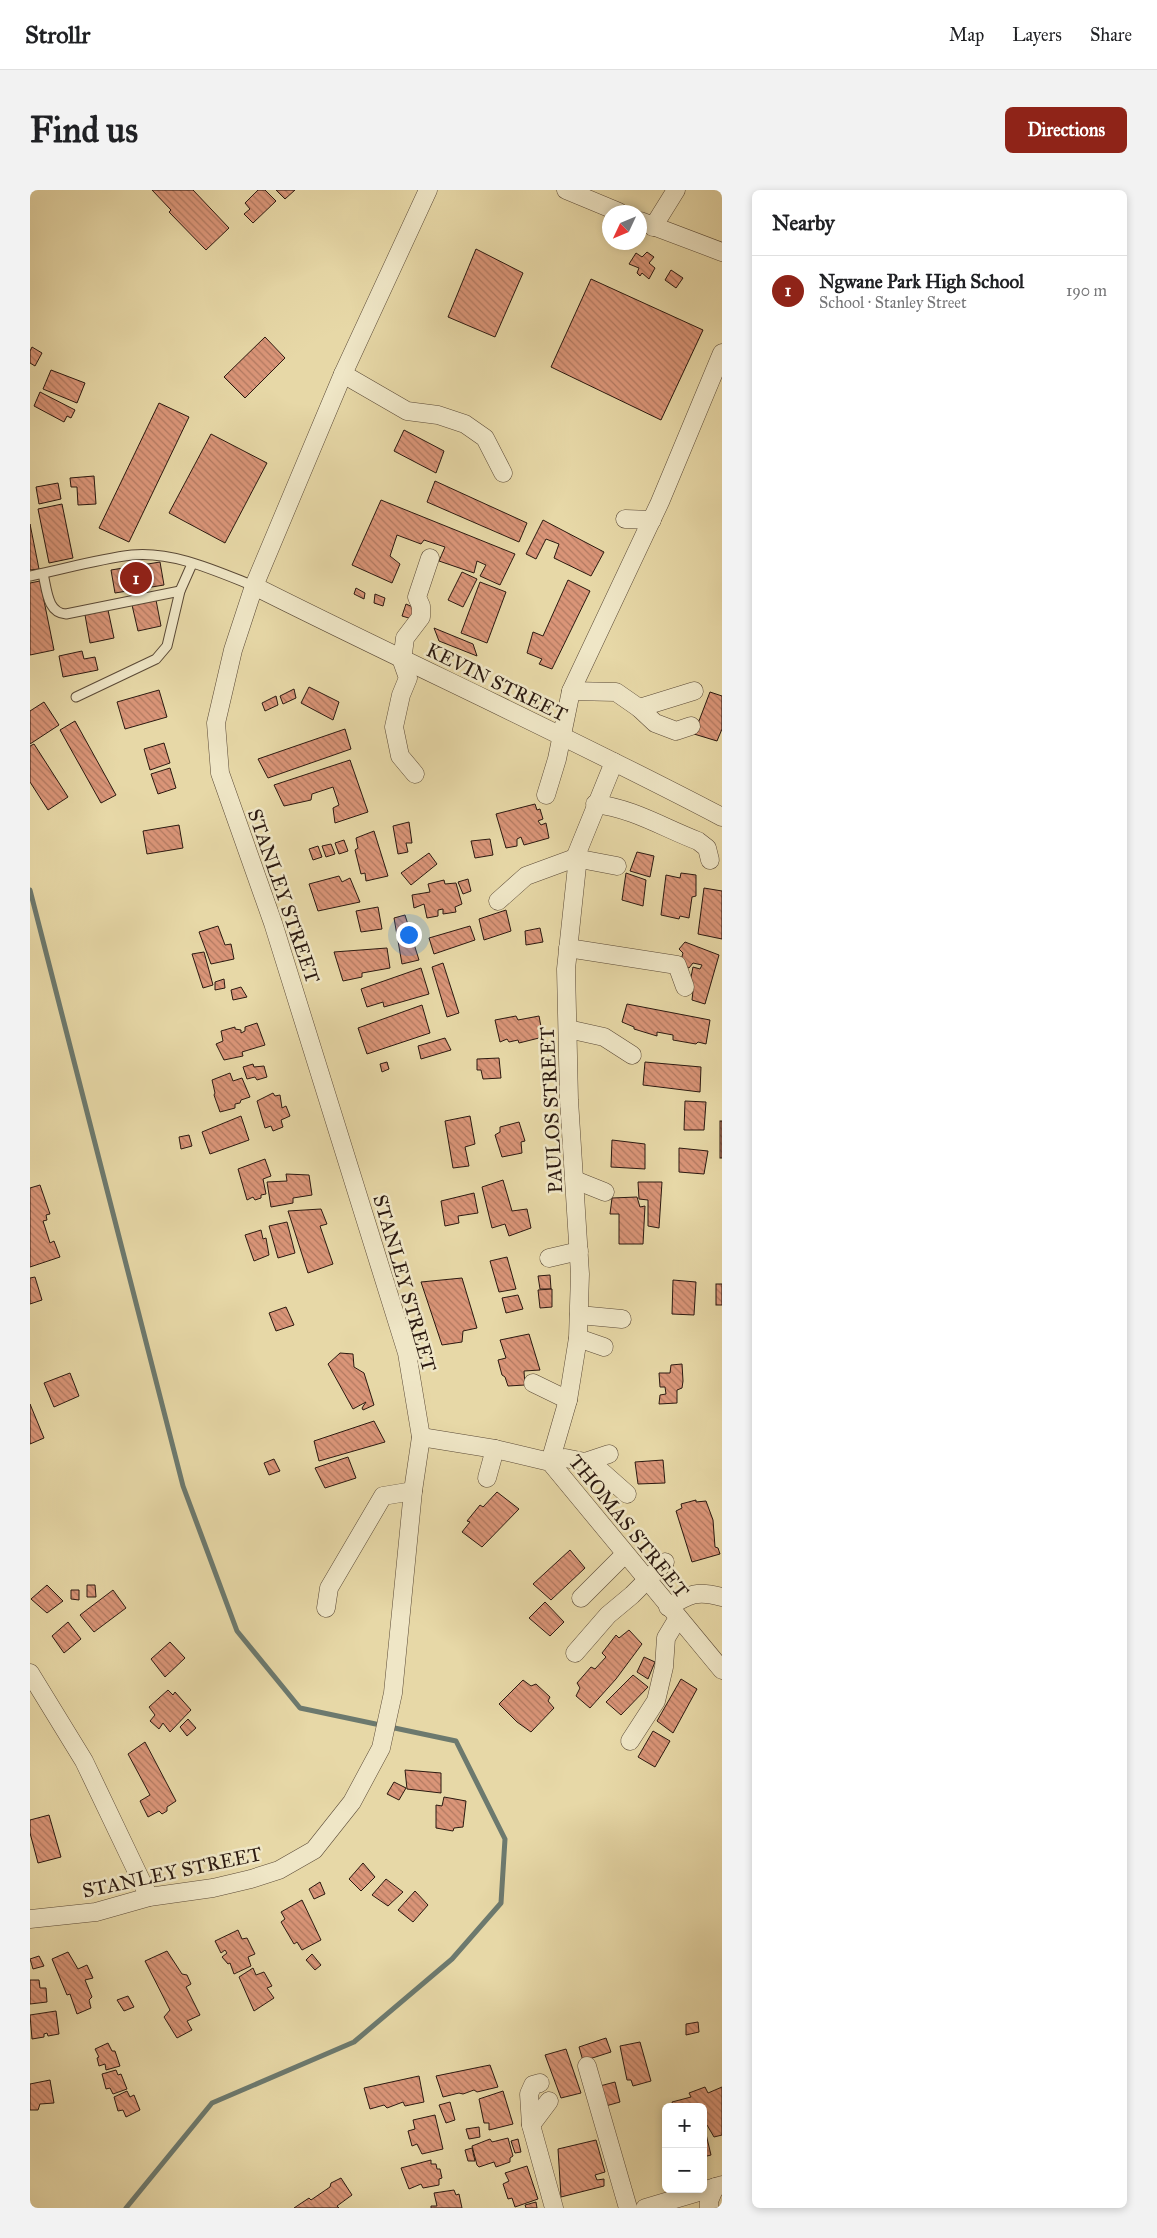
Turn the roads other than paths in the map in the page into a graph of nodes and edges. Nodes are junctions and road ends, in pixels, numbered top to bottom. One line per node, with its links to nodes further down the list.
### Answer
1 (428, 190): 9 (street, STANLEY STREET)
2 (566, 190): 4 (street)
3 (676, 190): 5 (street)
4 (602, 205)
5 (647, 223)
6 (647, 224): 7 (street)
7 (722, 252)
8 (722, 353): 12 (street)
9 (344, 374): 10 (street); 17 (street, STANLEY STREET)
10 (503, 473)
11 (625, 519): 12 (street)
12 (652, 520): 20 (street)
13 (430, 558): 19 (street)
14 (192, 564): 15 (lane); 17 (lane); 18 (lane)
15 (43, 574): 16 (lane); 18 (lane)
16 (30, 576)
17 (254, 586): 19 (street, KEVIN STREET); 49 (street, STANLEY STREET)
18 (180, 591): 22 (lane)
19 (402, 660): 25 (street, KEVIN STREET); 27 (street)
20 (571, 691): 23 (street); 25 (street)
21 (694, 691): 23 (street)
22 (76, 697)
23 (639, 708): 24 (street)
24 (691, 726)
25 (562, 737): 26 (street, KEVIN STREET); 28 (street)
26 (614, 762): 29 (street, PAULOS STREET); 30 (street, KEVIN STREET)
27 (414, 774)
28 (546, 795)
29 (595, 804): 31 (street, PAULOS STREET); 32 (street)
30 (722, 816)
31 (575, 858): 33 (street); 34 (street); 35 (street, PAULOS STREET)
32 (710, 860)
33 (617, 866)
34 (498, 901)
35 (568, 948): 36 (street); 37 (street, PAULOS STREET)
36 (685, 986)
37 (568, 1030): 38 (street); 39 (street, PAULOS STREET)
38 (632, 1055)
39 (575, 1180): 40 (street); 41 (street, PAULOS STREET)
40 (605, 1192)
41 (579, 1251): 42 (street); 43 (street, PAULOS STREET)
42 (549, 1258)
43 (578, 1315): 44 (street); 45 (street, PAULOS STREET)
44 (622, 1318)
45 (578, 1338): 46 (street); 48 (street, PAULOS STREET)
46 (604, 1347)
47 (533, 1383): 48 (street)
48 (568, 1400): 52 (street, PAULOS STREET)
49 (421, 1437): 50 (street, THOMAS STREET); 55 (street, STANLEY STREET)
50 (495, 1449): 52 (street, THOMAS STREET); 54 (street)
51 (609, 1454): 53 (street)
52 (550, 1462): 53 (street); 57 (street, THOMAS STREET)
53 (585, 1462): 56 (street)
54 (487, 1478)
55 (413, 1491): 64 (street); 70 (street, STANLEY STREET)
56 (627, 1494)
57 (625, 1554): 59 (street, THOMAS STREET); 63 (street)
58 (665, 1562): 59 (street)
59 (646, 1580): 65 (street, THOMAS STREET); 66 (street)
60 (722, 1585): 61 (street)
61 (690, 1594): 62 (street); 65 (street)
62 (722, 1597)
63 (581, 1598)
64 (326, 1608)
65 (673, 1612): 67 (street, THOMAS STREET); 69 (street)
66 (575, 1653)
67 (722, 1670)
68 (30, 1673): 70 (street)
69 (630, 1741)
70 (149, 1897): 71 (street, STANLEY STREET)
71 (30, 1919)
72 (587, 2066): 78 (street)
73 (540, 2083): 75 (street)
74 (549, 2101): 75 (street)
75 (531, 2125): 77 (street)
76 (719, 2186): 79 (street); 80 (street)
77 (554, 2208)
78 (628, 2208)
79 (645, 2208)
80 (708, 2208)

